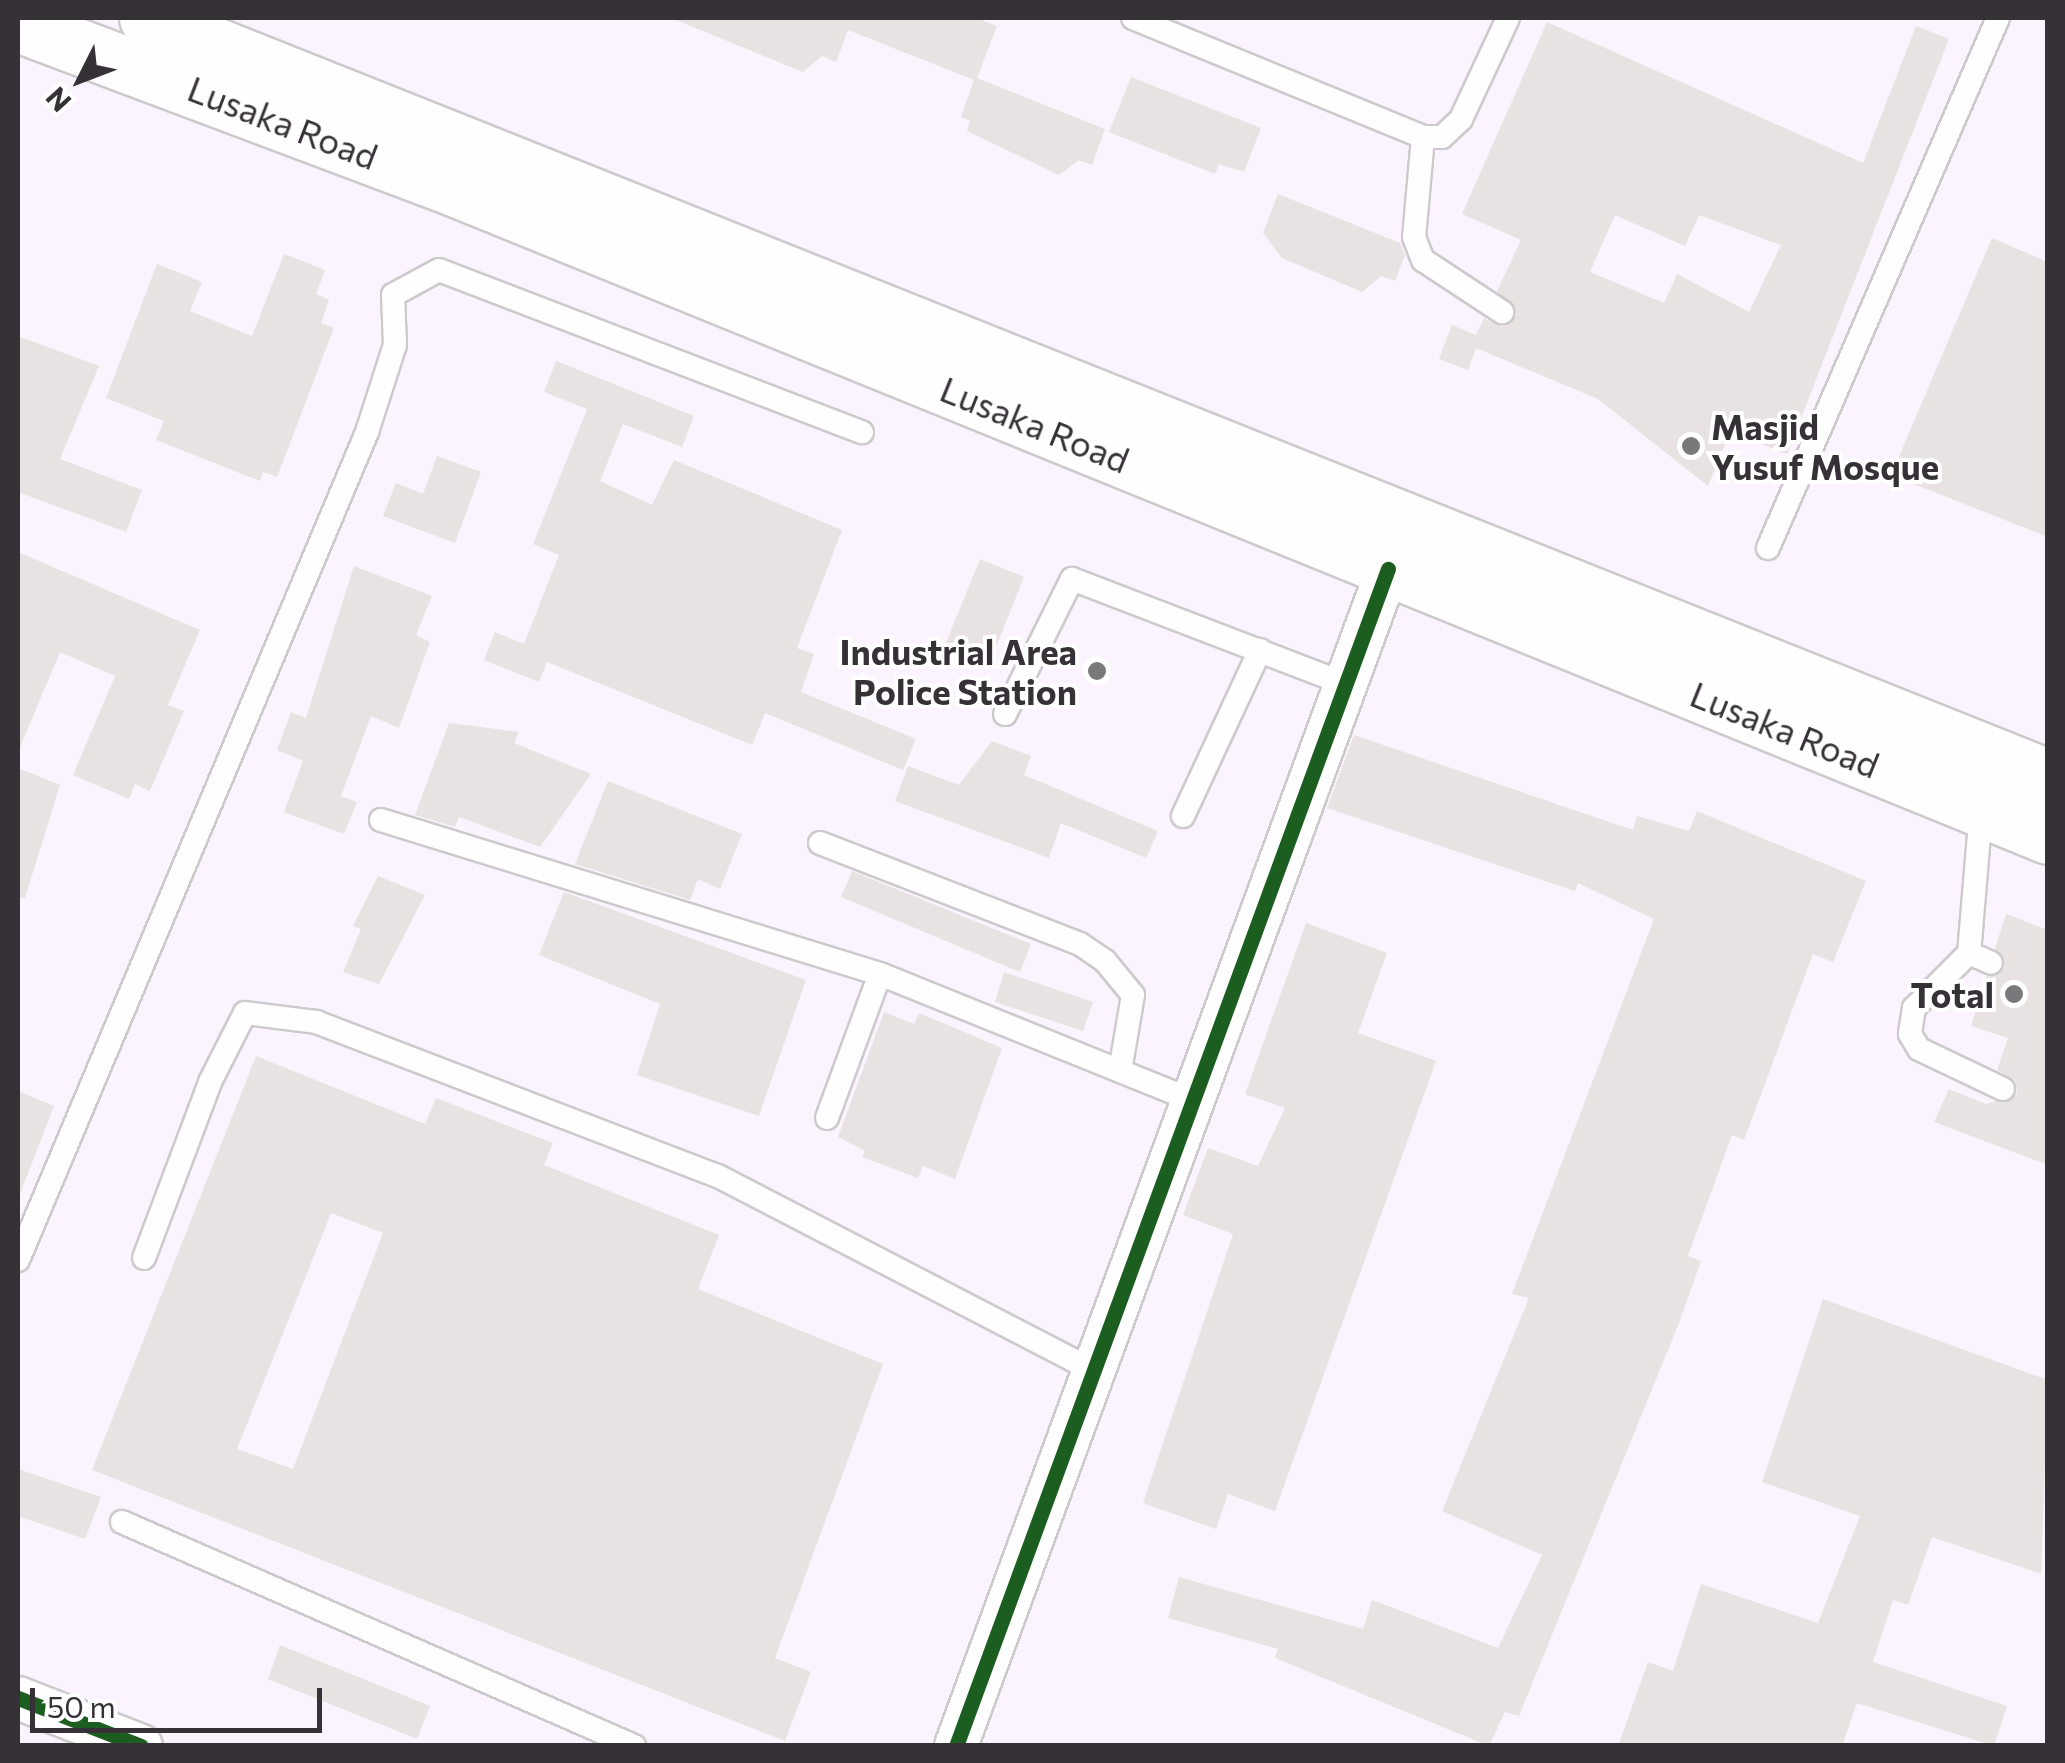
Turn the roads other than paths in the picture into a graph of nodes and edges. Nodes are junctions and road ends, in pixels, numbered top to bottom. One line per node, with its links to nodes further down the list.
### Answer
1 (147, 18): 14 (main road, Lusaka Road)
2 (1134, 18): 6 (lane)
3 (1508, 18): 6 (lane)
4 (1998, 18): 9 (lane)
5 (18, 24): 10 (main road, Lusaka Road)
6 (1423, 136): 7 (lane)
7 (1502, 312)
8 (862, 432): 28 (lane)
9 (1768, 548)
10 (1388, 569): 12 (street); 15 (main road, Lusaka Road)
11 (1260, 650): 12 (lane); 13 (lane); 16 (lane)
12 (1346, 684): 25 (street)
13 (1006, 714)
14 (2048, 777)
15 (1982, 809): 18 (main road, Lusaka Road); 20 (lane)
16 (1183, 816)
17 (381, 820): 22 (lane)
18 (2048, 836)
19 (820, 844): 23 (lane)
20 (1969, 953): 21 (lane); 24 (lane)
21 (1991, 963)
22 (880, 974): 23 (lane); 26 (lane)
23 (1120, 1071): 25 (lane)
24 (2003, 1089)
25 (1195, 1101): 29 (street)
26 (827, 1118)
27 (144, 1258): 29 (lane)
28 (18, 1260)
29 (1093, 1370): 34 (street)
30 (122, 1522): 32 (lane)
31 (18, 1698): 33 (street)
32 (626, 1744)
33 (141, 1746)
34 (956, 1746)

